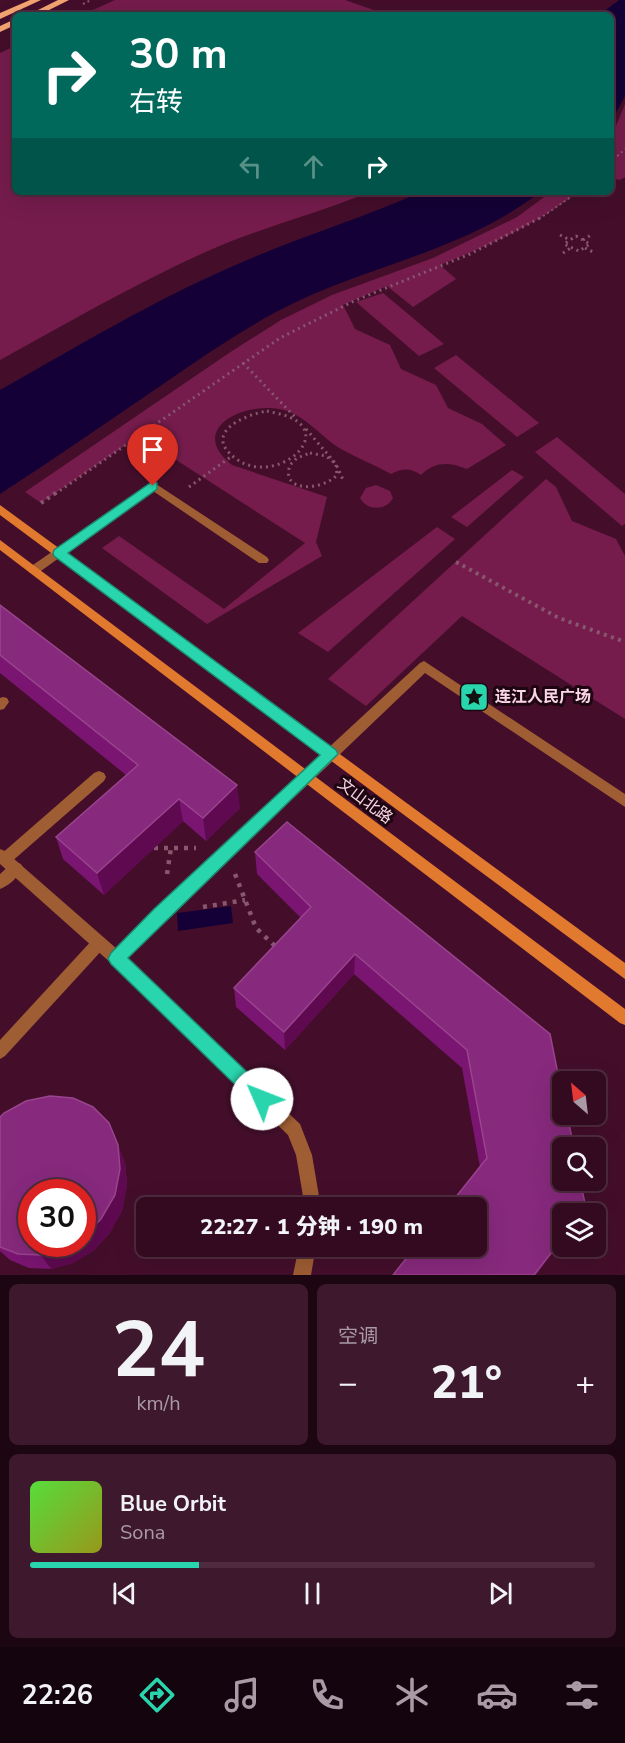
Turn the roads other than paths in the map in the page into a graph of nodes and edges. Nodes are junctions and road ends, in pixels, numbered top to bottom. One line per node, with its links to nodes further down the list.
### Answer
1 (36, 0): 4 (main road)
2 (65, 0): 3 (main road)
3 (39, 12)
4 (0, 16)
5 (0, 509): 7 (main road, 文山北路)
6 (0, 544): 9 (main road, 文山北路)
7 (59, 553): 8 (street); 9 (street); 10 (main road, 文山北路)
8 (264, 560)
9 (34, 570): 12 (main road, 文山北路)
10 (331, 754): 12 (street); 13 (street); 18 (main road, 文山北路)
11 (99, 777): 14 (street)
12 (306, 777): 17 (street); 19 (main road, 文山北路)
13 (625, 801)
14 (7, 861): 15 (street); 16 (street)
15 (0, 883)
16 (99, 943): 17 (street); 20 (street)
17 (117, 959): 21 (street)
18 (625, 972)
19 (625, 1018)
20 (0, 1051)
21 (311, 1197)
22 (306, 1257): 23 (street)
23 (302, 1275)

